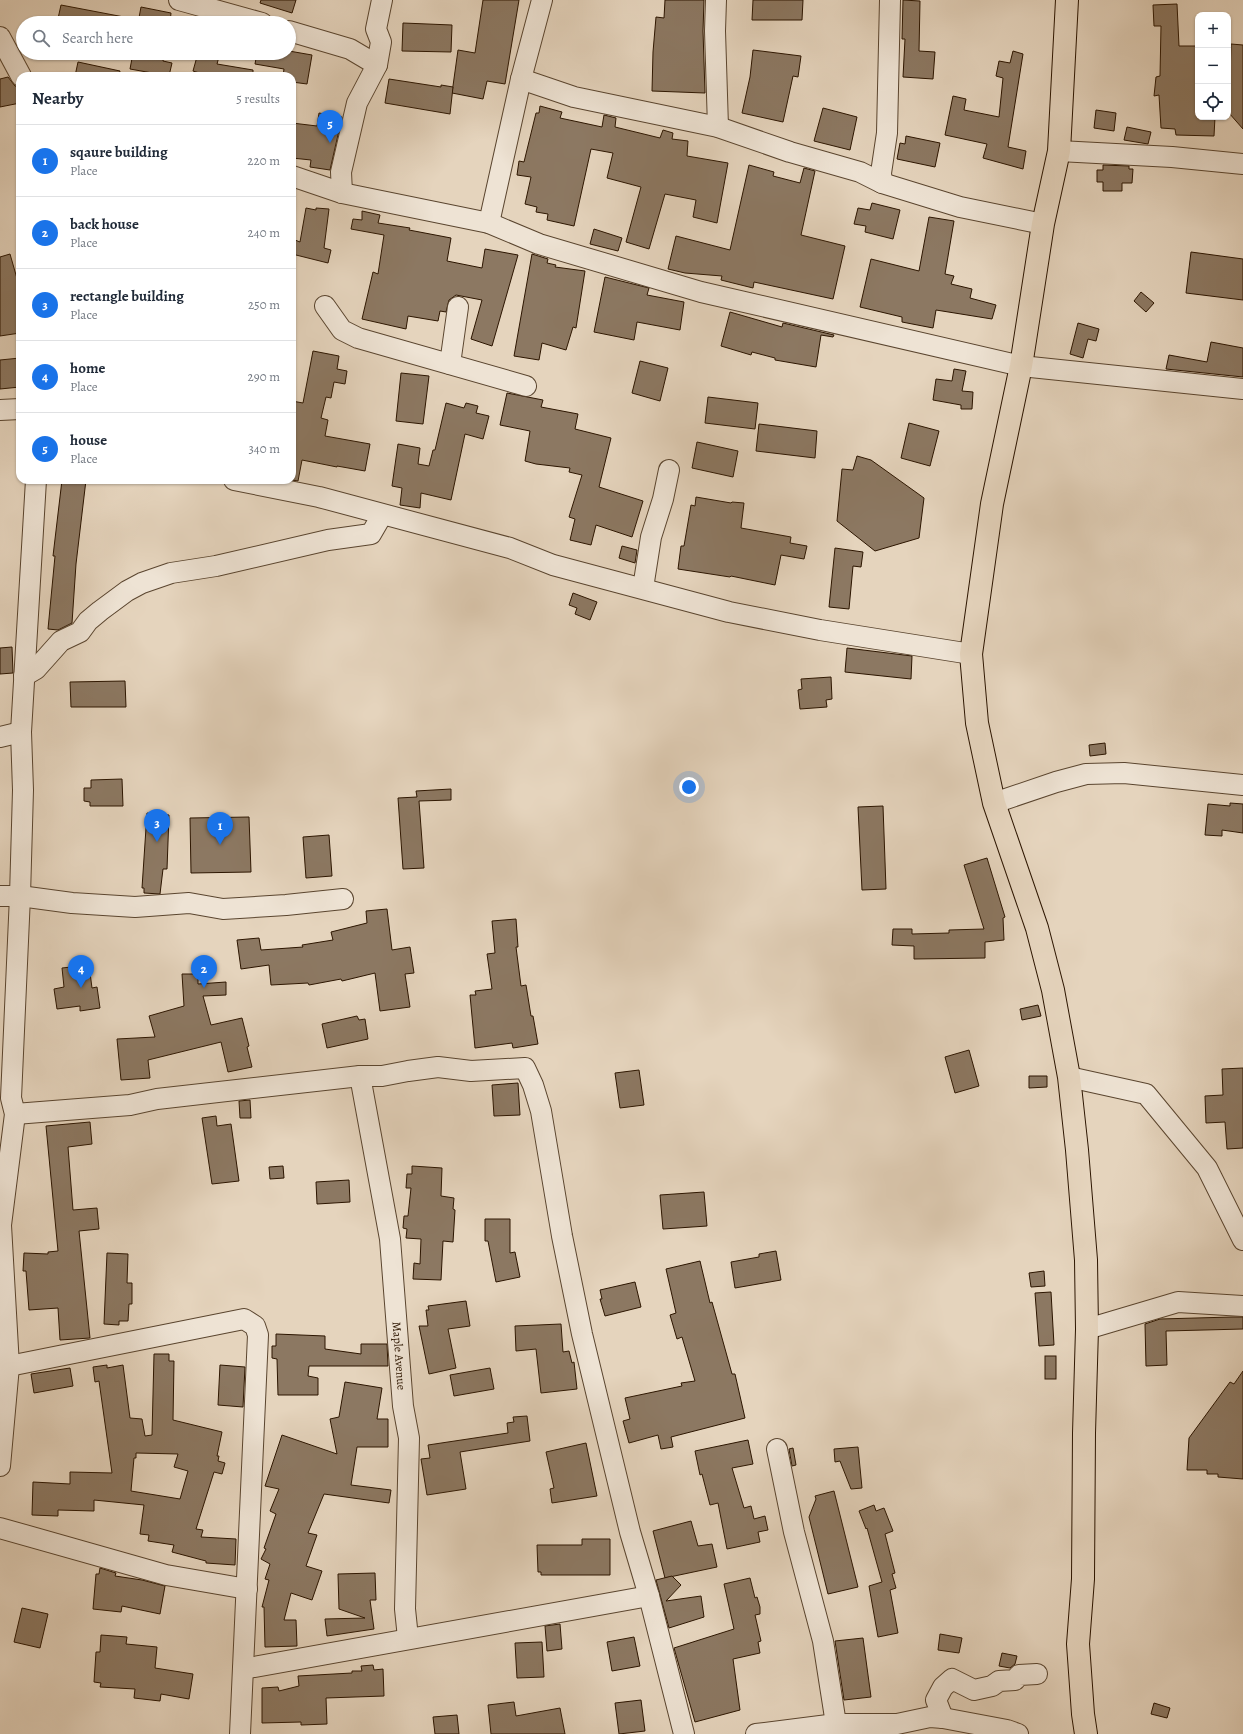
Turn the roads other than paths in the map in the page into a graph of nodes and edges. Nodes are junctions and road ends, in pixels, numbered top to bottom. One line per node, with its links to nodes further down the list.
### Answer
1 (179, 0): 7 (street)
2 (382, 0): 11 (street)
3 (542, 0): 15 (street)
4 (716, 0): 16 (street)
5 (890, 0): 20 (street)
6 (1067, 0): 17 (main road)
7 (220, 5): 8 (street)
8 (246, 16)
9 (296, 33): 12 (street)
10 (0, 37): 14 (street)
11 (381, 42): 12 (street); 13 (street)
12 (350, 49): 13 (street)
13 (377, 65): 21 (street)
14 (19, 72)
15 (521, 80): 16 (street); 22 (street)
16 (718, 127): 20 (street)
17 (1059, 151): 18 (street); 23 (main road)
18 (1243, 164)
19 (296, 177): 21 (street)
20 (882, 183): 23 (street)
21 (342, 193): 22 (street)
22 (489, 223): 27 (street)
23 (1043, 224): 27 (main road)
24 (325, 306): 26 (street)
25 (458, 307): 26 (street)
26 (450, 364): 28 (street)
27 (1021, 366): 29 (street); 37 (main road)
28 (526, 386)
29 (1243, 389)
30 (16, 409): 31 (street)
31 (0, 410)
32 (669, 470): 36 (street)
33 (36, 484): 38 (street)
34 (254, 484): 35 (street)
35 (382, 515): 36 (street); 38 (street)
36 (643, 588): 37 (street)
37 (971, 654): 42 (main road)
38 (24, 676): 39 (street)
39 (21, 732): 40 (street); 44 (street)
40 (0, 737)
41 (1243, 784): 42 (street)
42 (994, 803): 47 (main road)
43 (0, 896): 44 (street)
44 (20, 896): 45 (street); 48 (street)
45 (343, 899)
46 (360, 1076): 48 (street); 57 (street); 58 (street, Maple Avenue)
47 (1068, 1077): 49 (street); 51 (main road)
48 (15, 1114): 52 (street)
49 (1243, 1240)
50 (1243, 1306): 51 (street)
51 (1087, 1329): 67 (main road)
52 (9, 1366): 54 (street); 56 (street)
53 (777, 1449): 62 (street)
54 (0, 1466)
55 (0, 1528): 56 (street)
56 (247, 1590): 59 (street)
57 (649, 1596): 58 (street); 64 (street)
58 (408, 1638): 59 (street)
59 (243, 1669): 63 (street)
60 (1037, 1674): 61 (street)
61 (943, 1718): 62 (street); 66 (street)
62 (836, 1724): 65 (street)
63 (240, 1734)
64 (684, 1734)
65 (756, 1734)
66 (1018, 1734)
67 (1086, 1734)

